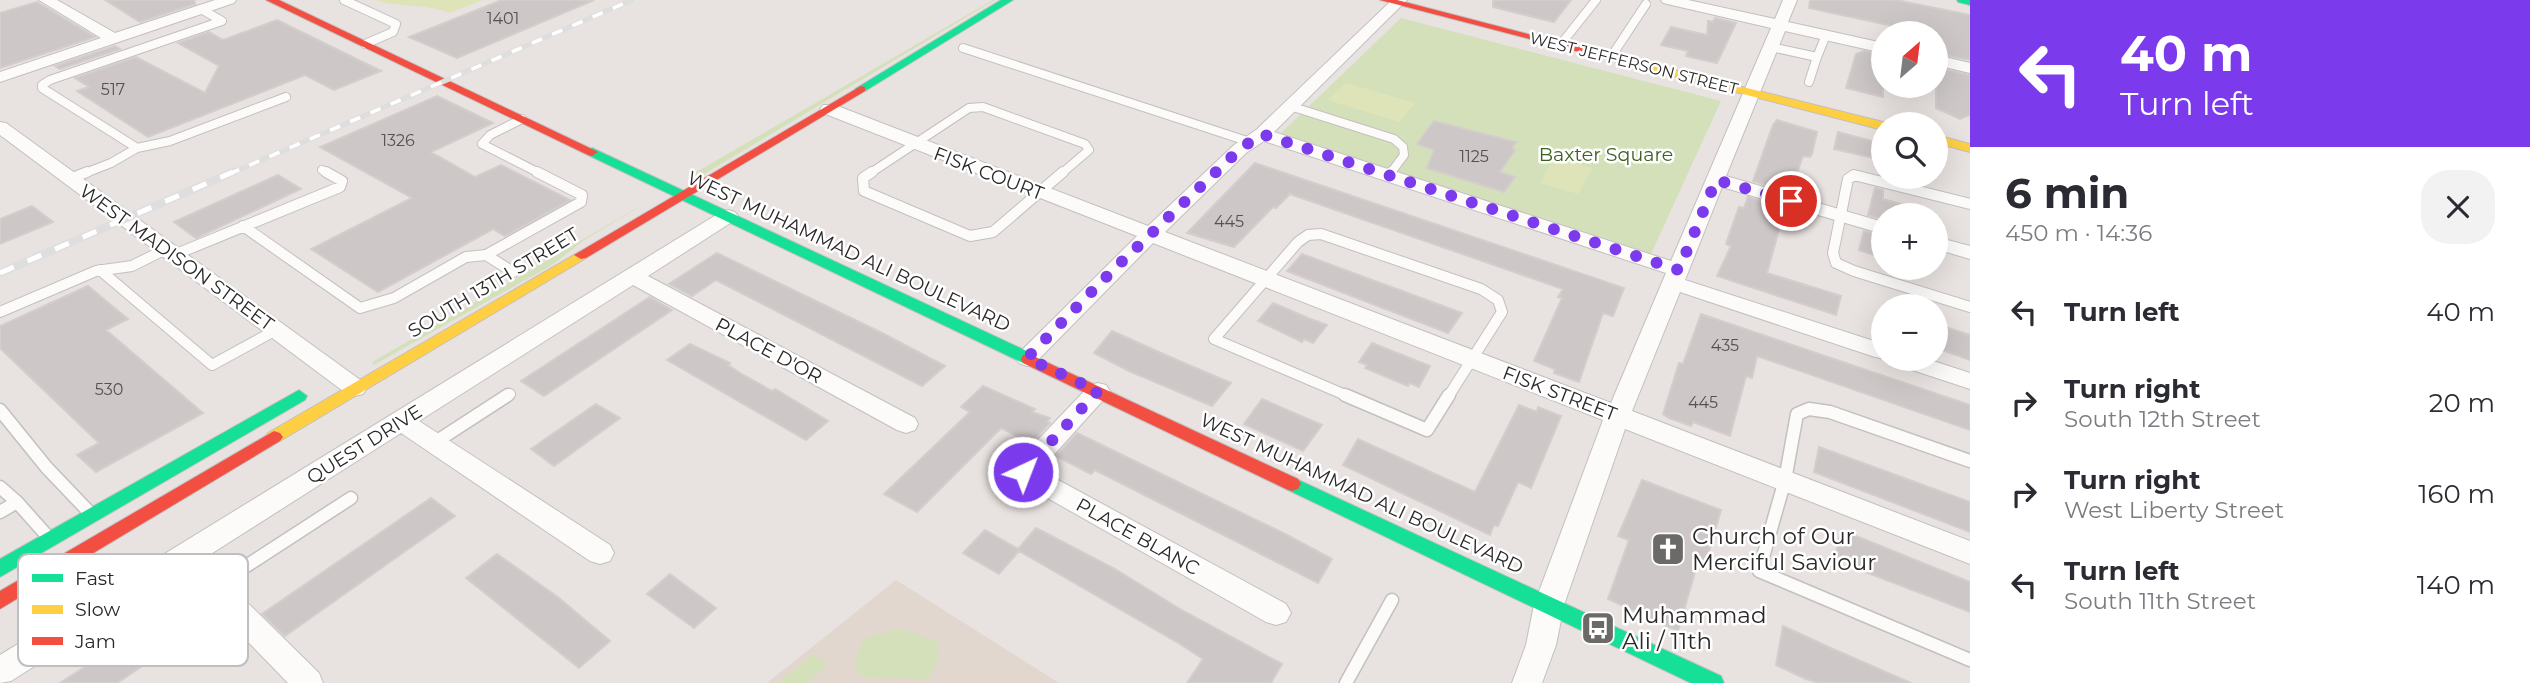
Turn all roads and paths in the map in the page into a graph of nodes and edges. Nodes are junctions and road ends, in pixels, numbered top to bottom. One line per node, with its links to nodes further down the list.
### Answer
1 (46, 0): 17 (street)
2 (229, 0): 14 (street)
3 (271, 0): 18 (street, WEST MUHAMMAD ALI BOULEVARD)
4 (344, 0): 18 (lane)
5 (985, 0): 31 (street, SOUTH 13TH STREET)
6 (1008, 0): 31 (street, SOUTH 13TH STREET)
7 (1595, 0): 19 (lane)
8 (1668, 0): 15 (street)
9 (1790, 0): 15 (street)
10 (1962, 0): 12 (street)
11 (1394, 1): 19 (street, WEST JEFFERSON STREET); 32 (street)
12 (1970, 2)
13 (1646, 4): 23 (lane)
14 (201, 9): 17 (street); 39 (lane)
15 (1780, 25): 16 (street); 21 (street)
16 (1826, 36): 20 (street); 24 (lane)
17 (114, 39): 27 (street)
18 (365, 44): 33 (street, WEST MUHAMMAD ALI BOULEVARD)
19 (1560, 44): 23 (street, WEST JEFFERSON STREET)
20 (1871, 45)
21 (1771, 47): 24 (lane); 29 (street)
22 (962, 48): 36 (lane)
23 (1611, 57): 29 (street, WEST JEFFERSON STREET)
24 (1817, 57): 28 (lane)
25 (1948, 63): 26 (street)
26 (1970, 68)
27 (0, 77)
28 (1809, 82)
29 (1753, 93): 34 (street, WEST JEFFERSON STREET); 45 (street)
30 (286, 97): 39 (lane)
31 (824, 102): 38 (street, FISK COURT); 49 (street, SOUTH 13TH STREET)
32 (1290, 106): 36 (street); 43 (lane)
33 (522, 119): 46 (street, WEST MUHAMMAD ALI BOULEVARD); 59 (lane)
34 (1871, 123)
35 (0, 127): 44 (street, WEST MADISON STREET)
36 (1256, 138): 43 (street); 55 (street)
37 (1948, 142): 40 (street)
38 (915, 144): 47 (street, FISK COURT); 47 (lane); 47 (lane)
39 (137, 148): 44 (lane)
40 (1970, 148)
41 (321, 170): 54 (lane)
42 (680, 175): 46 (street)
43 (1388, 176): 63 (street)
44 (70, 179): 57 (street, WEST MADISON STREET)
45 (1716, 180): 52 (street); 63 (street)
46 (662, 186): 48 (street); 49 (street, WEST MUHAMMAD ALI BOULEVARD)
47 (1040, 192): 55 (street, FISK COURT)
48 (646, 195)
49 (683, 195): 51 (street, WEST MUHAMMAD ALI BOULEVARD); 72 (street, SOUTH 13TH STREET)
50 (1970, 204): 52 (lane)
51 (728, 216): 62 (street, QUEST DRIVE); 69 (street, WEST MUHAMMAD ALI BOULEVARD)
52 (1841, 216): 53 (street); 65 (lane)
53 (1871, 225)
54 (243, 226): 57 (lane); 59 (lane)
55 (1150, 235): 64 (street, FISK STREET); 69 (street)
56 (1948, 247): 58 (street)
57 (170, 252): 60 (lane); 67 (street, WEST MADISON STREET)
58 (1970, 253)
59 (486, 255): 61 (lane)
60 (100, 271): 66 (lane); 67 (lane)
61 (513, 272)
62 (632, 276): 78 (street, QUEST DRIVE); 79 (street, PLACE D'OR)
63 (1676, 277): 68 (street); 77 (street)
64 (1265, 278): 70 (street, FISK STREET); 70 (lane); 70 (lane)
65 (1970, 307)
66 (0, 312)
67 (276, 330): 72 (street, WEST MADISON STREET)
68 (1871, 348)
69 (1027, 358): 74 (street, WEST MUHAMMAD ALI BOULEVARD)
70 (1473, 359): 77 (street, FISK STREET)
71 (1939, 371): 73 (street)
72 (336, 380): 87 (street, SOUTH 13TH STREET); 92 (street, SOUTH 13TH STREET)
73 (1970, 381)
74 (1098, 391): 100 (street, WEST MUHAMMAD ALI BOULEVARD); 101 (street, PLACE BLANC)
75 (510, 394): 80 (lane)
76 (0, 410): 87 (lane)
77 (1619, 415): 82 (street, FISK STREET); 100 (street)
78 (401, 421): 80 (street); 93 (street, QUEST DRIVE)
79 (906, 424)
80 (434, 443): 89 (street)
81 (1970, 461): 82 (lane)
82 (1785, 480): 90 (street, FISK STREET); 104 (lane)
83 (0, 487): 85 (lane)
84 (351, 498): 95 (lane)
85 (17, 502): 86 (lane); 88 (lane)
86 (0, 512)
87 (92, 516): 88 (street, SOUTH 13TH STREET)
88 (51, 540): 91 (street, SOUTH 13TH STREET)
89 (600, 553)
90 (1970, 553)
91 (26, 554)
92 (71, 554)
93 (188, 554)
94 (18, 559): 96 (street, SOUTH 13TH STREET)
95 (248, 565)
96 (0, 569)
97 (18, 589): 99 (street, SOUTH 13TH STREET)
98 (1392, 600): 107 (lane)
99 (0, 601)
100 (1549, 605): 108 (street); 109 (street, WEST MUHAMMAD ALI BOULEVARD)
101 (1276, 612)
102 (248, 622): 106 (street)
103 (18, 660): 105 (street, QUEST DRIVE)
104 (1970, 660)
105 (0, 671)
106 (308, 683)
107 (1346, 683)
108 (1527, 683)
109 (1713, 683)

